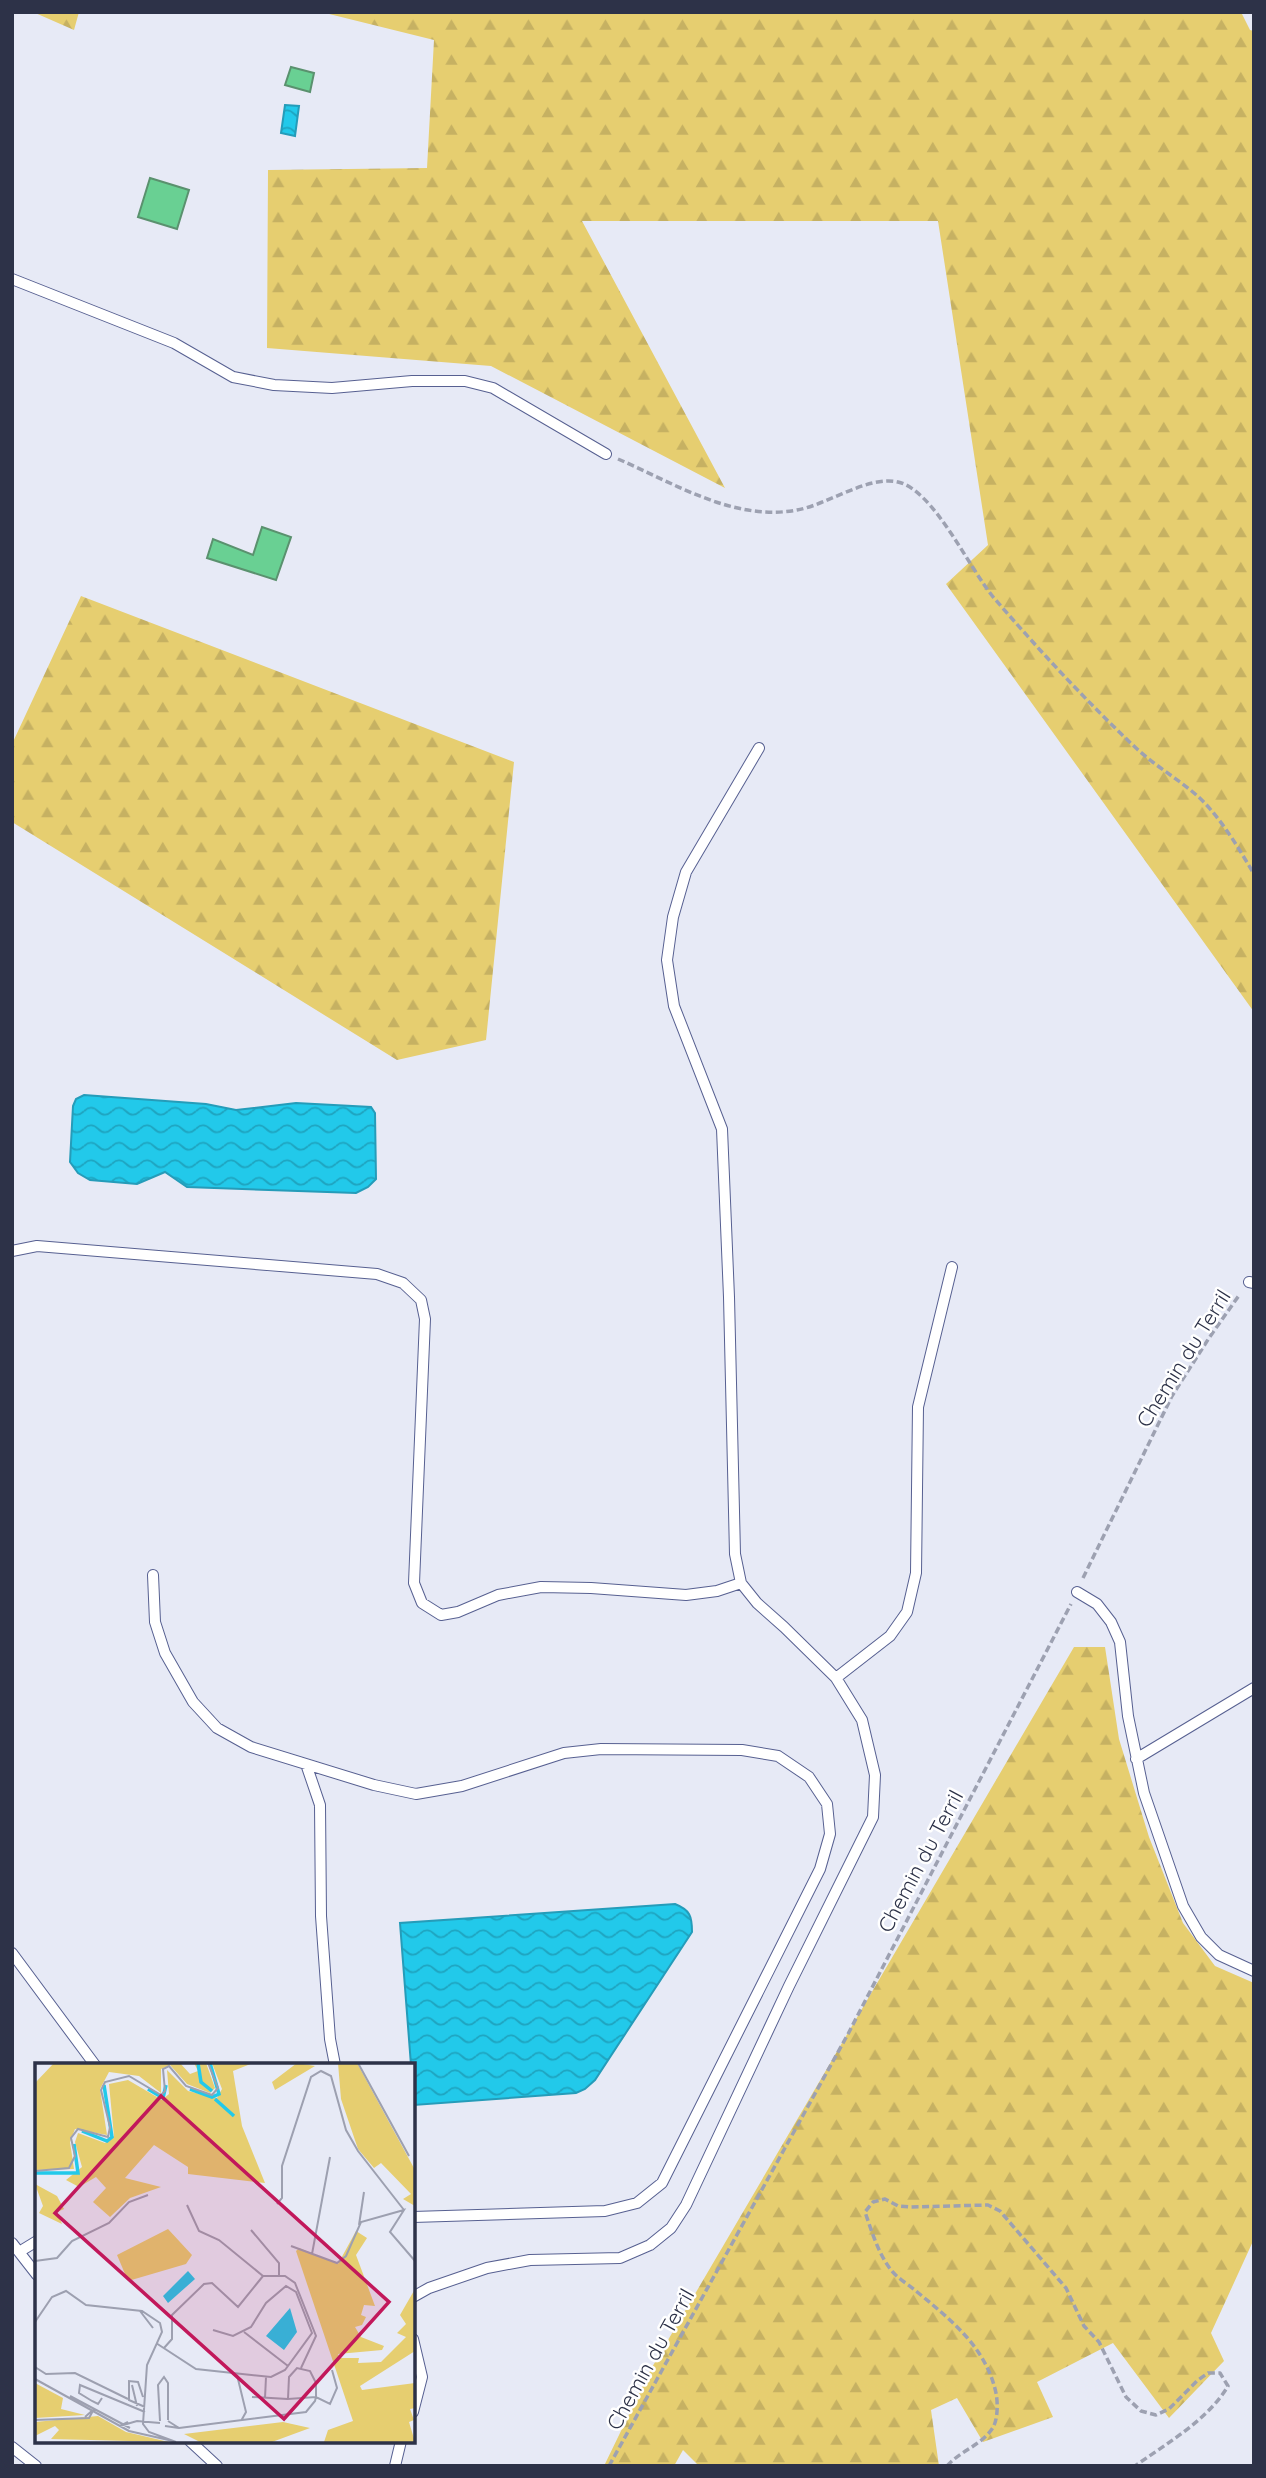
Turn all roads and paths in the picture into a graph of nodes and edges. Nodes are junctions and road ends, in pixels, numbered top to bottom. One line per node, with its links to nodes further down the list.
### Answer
1 (12, 279): 2 (lane)
2 (606, 454): 4 (path)
3 (760, 748): 9 (lane)
4 (1254, 873)
5 (12, 1251): 9 (lane)
6 (953, 1267): 11 (lane)
7 (1251, 1283): 10 (path, Chemin du Terril)
8 (153, 1575): 14 (lane)
9 (741, 1583): 11 (lane)
10 (1077, 1592): 13 (lane); 32 (path, Chemin du Terril)
11 (836, 1678): 23 (lane)
12 (1254, 1688): 13 (lane)
13 (1136, 1759): 16 (lane)
14 (306, 1764): 18 (lane); 19 (lane)
15 (12, 1952): 17 (lane)
16 (1254, 1970)
17 (94, 2063)
18 (335, 2063)
19 (415, 2217)
20 (35, 2242): 21 (lane)
21 (16, 2247): 22 (lane)
22 (35, 2272)
23 (415, 2296)
24 (415, 2347): 25 (lane)
25 (415, 2404)
26 (192, 2443): 30 (lane)
27 (401, 2443): 31 (lane)
28 (12, 2447): 29 (lane)
29 (36, 2466)
30 (217, 2466)
31 (395, 2466)
32 (609, 2466)
33 (947, 2466): 34 (path)
34 (1135, 2466)

